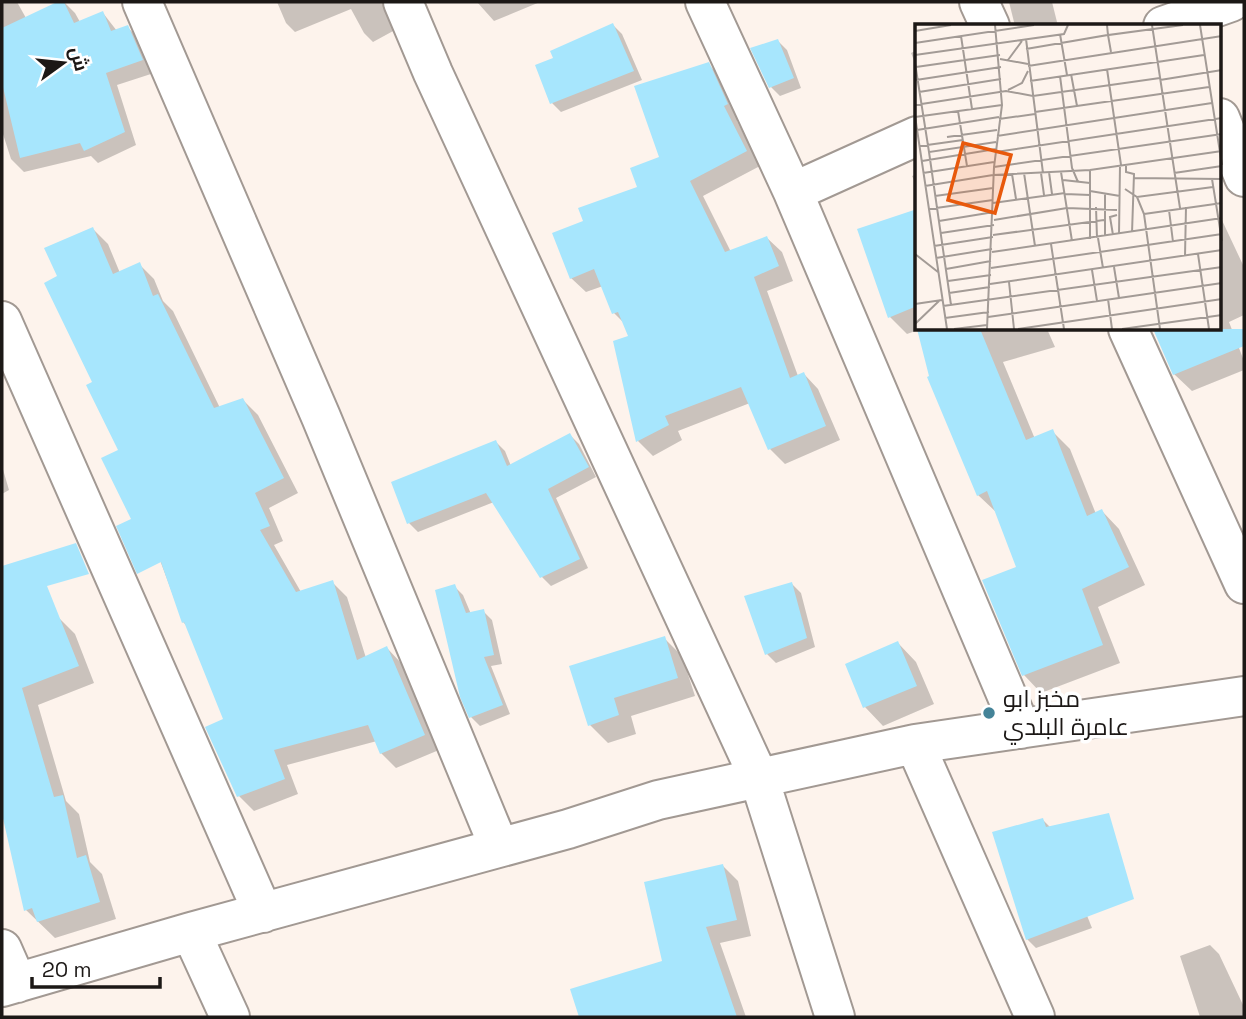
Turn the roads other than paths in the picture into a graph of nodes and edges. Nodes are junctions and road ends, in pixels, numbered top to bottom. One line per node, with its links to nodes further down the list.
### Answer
1 (142, 2): 19 (street)
2 (402, 2): 18 (street)
3 (705, 2): 11 (street)
4 (979, 2): 7 (street)
5 (1231, 2): 6 (street)
6 (1174, 18)
7 (989, 24)
8 (1222, 123): 10 (street)
9 (915, 137): 11 (street)
10 (1244, 177)
11 (793, 192): 16 (street)
12 (2, 321): 20 (street)
13 (1129, 331): 14 (street)
14 (1244, 584)
15 (1243, 699): 16 (street)
16 (1021, 729): 17 (street)
17 (915, 744): 18 (street); 25 (street)
18 (758, 778): 19 (street); 24 (street)
19 (499, 847): 20 (street)
20 (263, 914): 21 (street)
21 (191, 932): 22 (street); 23 (street)
22 (7, 973)
23 (230, 1017)
24 (835, 1017)
25 (1034, 1017)

